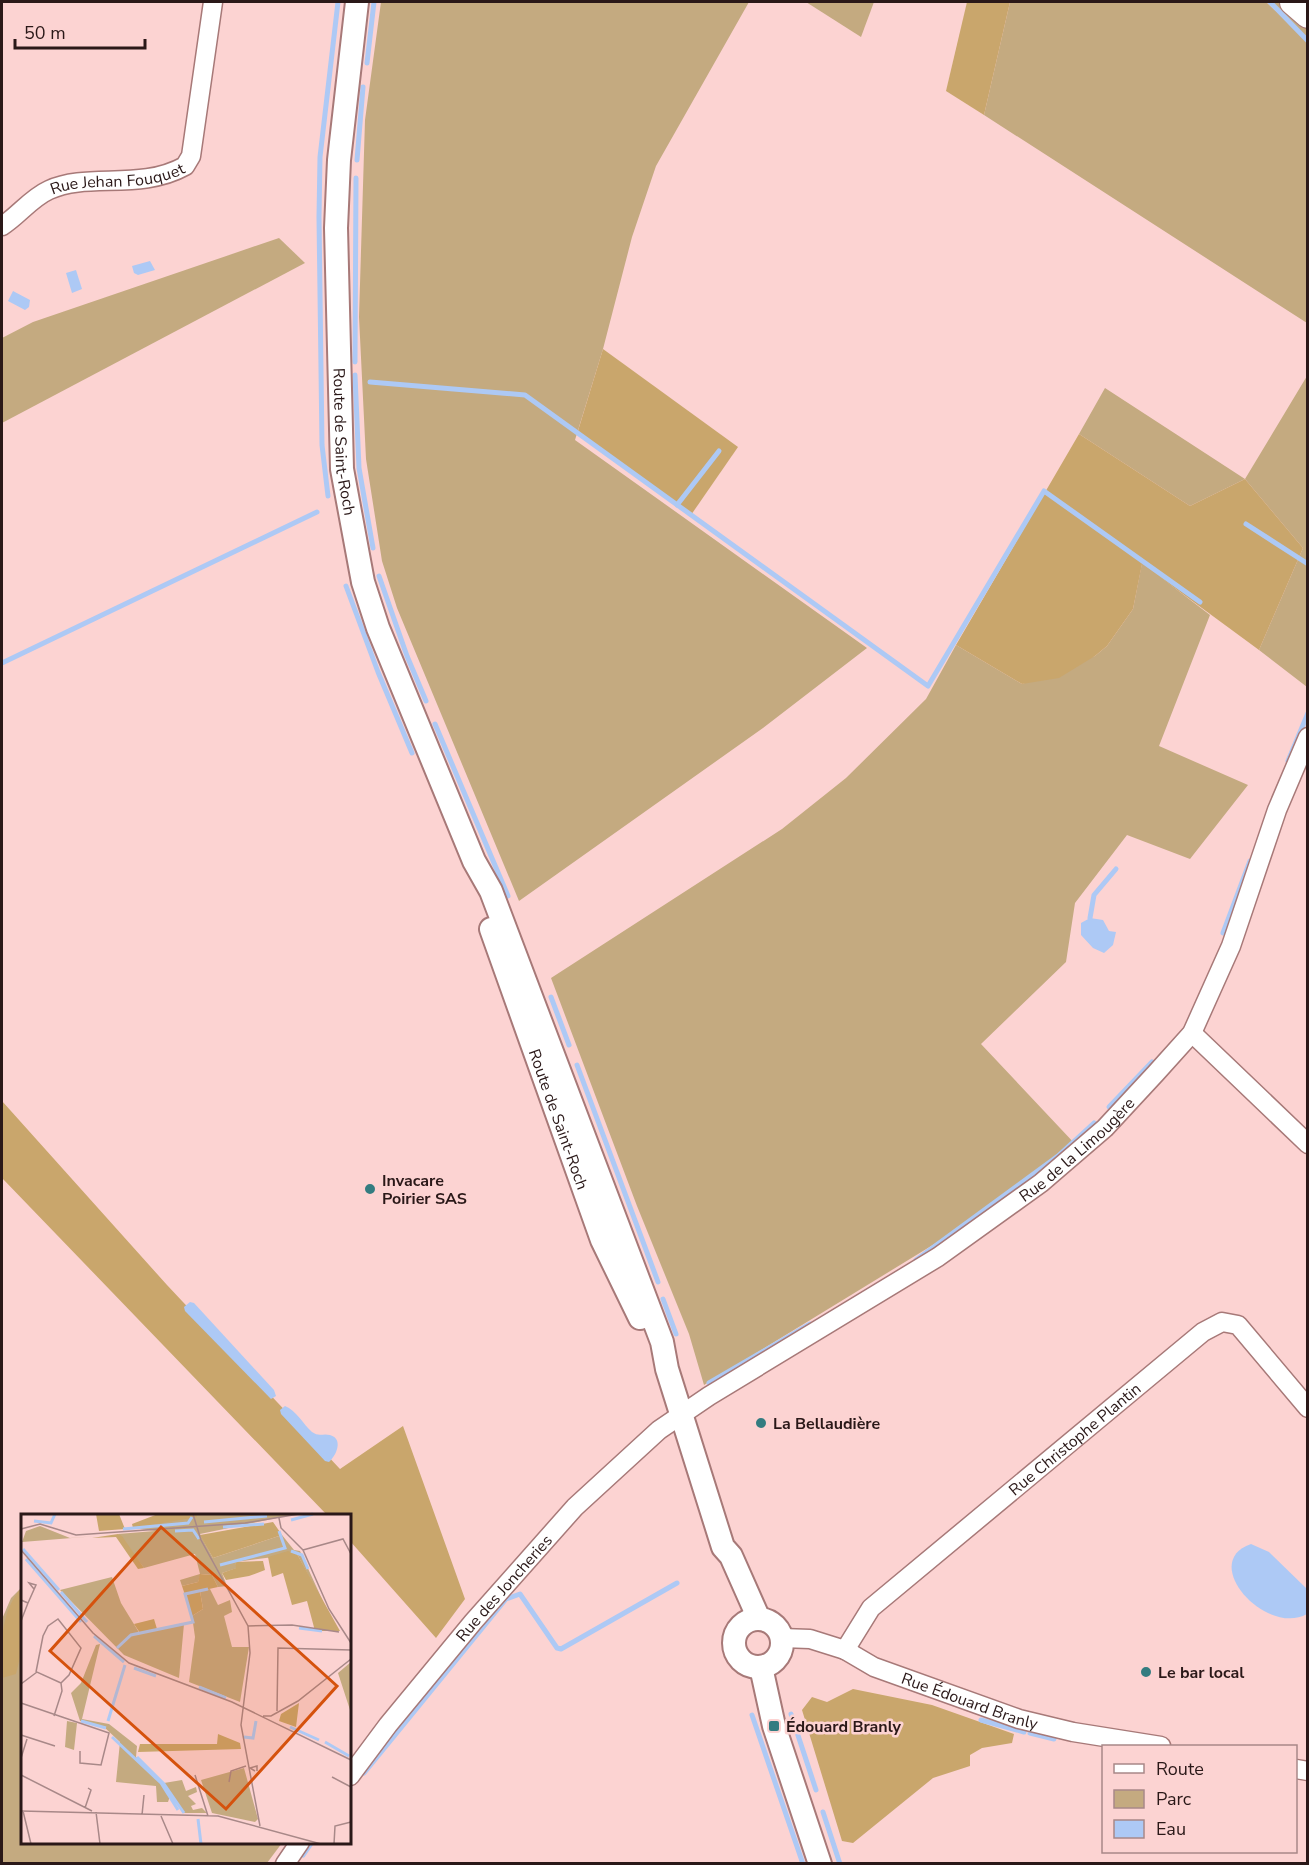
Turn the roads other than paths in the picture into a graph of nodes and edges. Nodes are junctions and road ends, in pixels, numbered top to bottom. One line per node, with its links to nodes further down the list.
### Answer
1 (213, 2): 5 (street, Rue Jehan Fouquet)
2 (357, 2): 10 (street, Route de Saint-Roch)
3 (1293, 2): 4 (main road)
4 (1308, 15)
5 (2, 226)
6 (1308, 737): 7 (street, Rue de la Limougère)
7 (1192, 1033): 8 (street); 10 (street, Rue de la Limougère)
8 (1308, 1144)
9 (1308, 1408): 13 (street, Rue Christophe Plantin)
10 (679, 1416): 11 (street, Route de Saint-Roch); 16 (street, Rue des Joncheries)
11 (749, 1623): 12 (street); 14 (street)
12 (782, 1638): 13 (street, Rue Édouard Branly); 14 (street)
13 (845, 1650): 15 (street, Rue Édouard Branly)
14 (761, 1667): 19 (street)
15 (1155, 1745)
16 (351, 1775)
17 (299, 1844): 18 (street)
18 (285, 1863)
19 (820, 1863)

